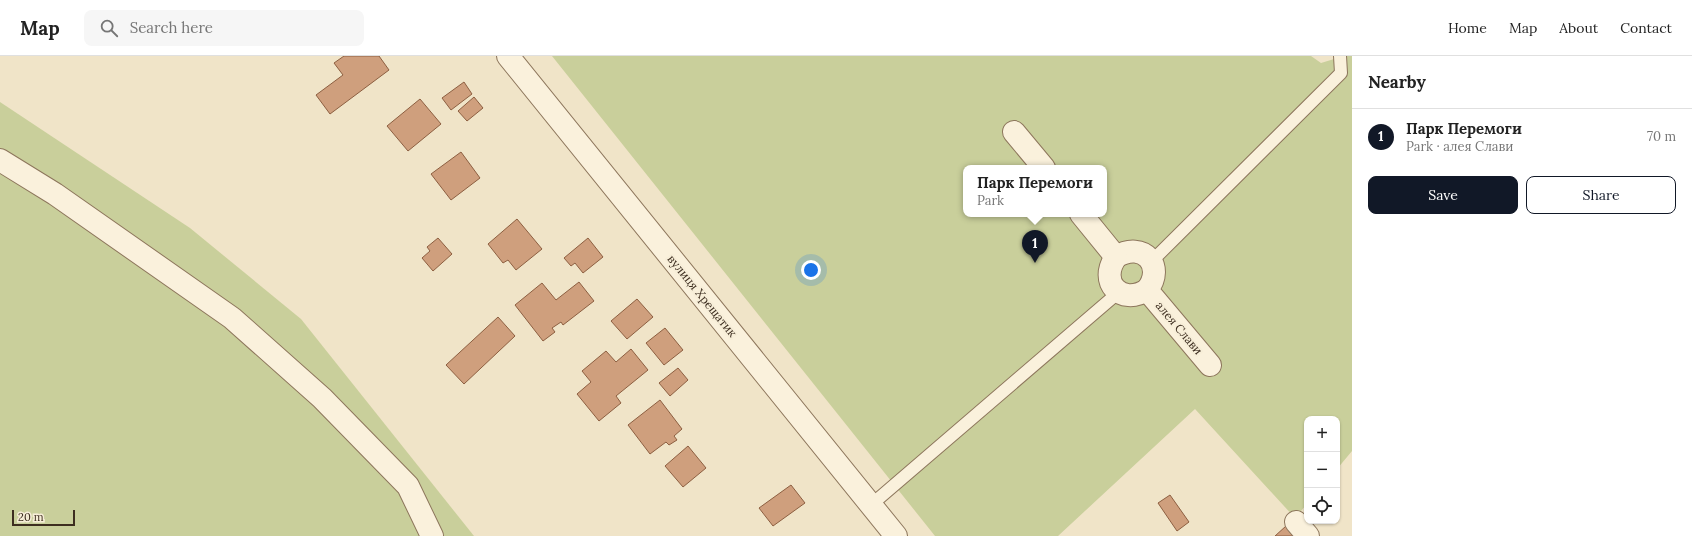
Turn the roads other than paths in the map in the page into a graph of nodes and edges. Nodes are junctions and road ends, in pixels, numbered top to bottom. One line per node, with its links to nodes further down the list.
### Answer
1 (508, 56): 12 (street, вулиця Хрещатик)
2 (1340, 56): 8 (lane)
3 (1014, 132): 5 (street)
4 (0, 160): 13 (street)
5 (1042, 165)
6 (1083, 217): 7 (street)
7 (1116, 257): 8 (street); 10 (street)
8 (1152, 262): 9 (street, алея Слави)
9 (1147, 290): 10 (street, алея Слави); 11 (street, алея Слави)
10 (1119, 292): 12 (lane)
11 (1210, 365)
12 (871, 505): 14 (street, вулиця Хрещатик)
13 (432, 536)
14 (896, 536)

